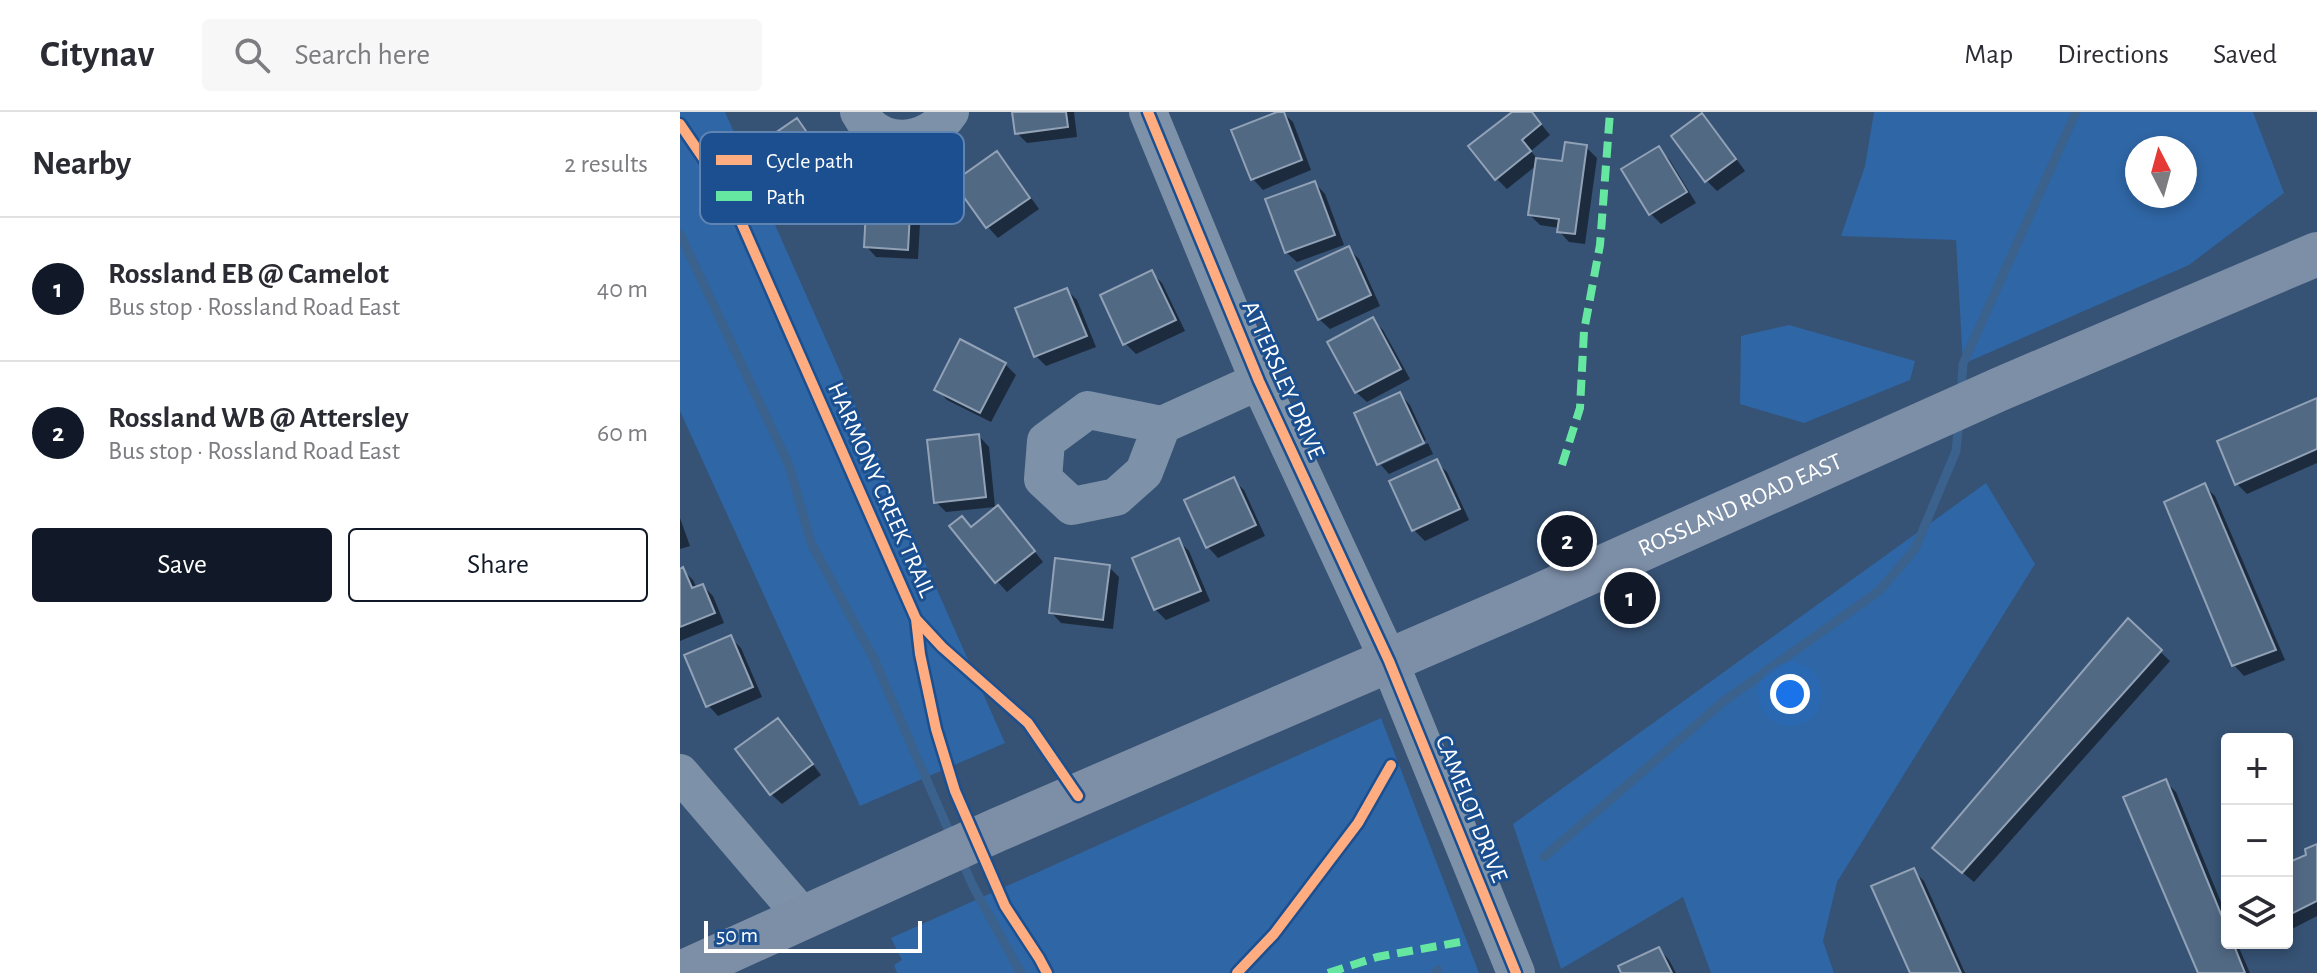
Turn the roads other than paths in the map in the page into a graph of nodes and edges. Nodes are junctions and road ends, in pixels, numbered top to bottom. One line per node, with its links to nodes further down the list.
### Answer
1 (859, 112): 4 (street)
2 (950, 112): 5 (street)
3 (1148, 112): 7 (street, ATTERSLEY DRIVE)
4 (878, 132)
5 (930, 132)
6 (2317, 254): 9 (main road, ROSSLAND ROAD EAST)
7 (1259, 381): 8 (street); 9 (street, ATTERSLEY DRIVE)
8 (1162, 425)
9 (1389, 661): 11 (main road, ROSSLAND ROAD EAST); 13 (street, CAMELOT DRIVE)
10 (680, 773): 11 (street)
11 (804, 918): 12 (main road, ROSSLAND ROAD EAST)
12 (681, 973)
13 (1516, 973)

